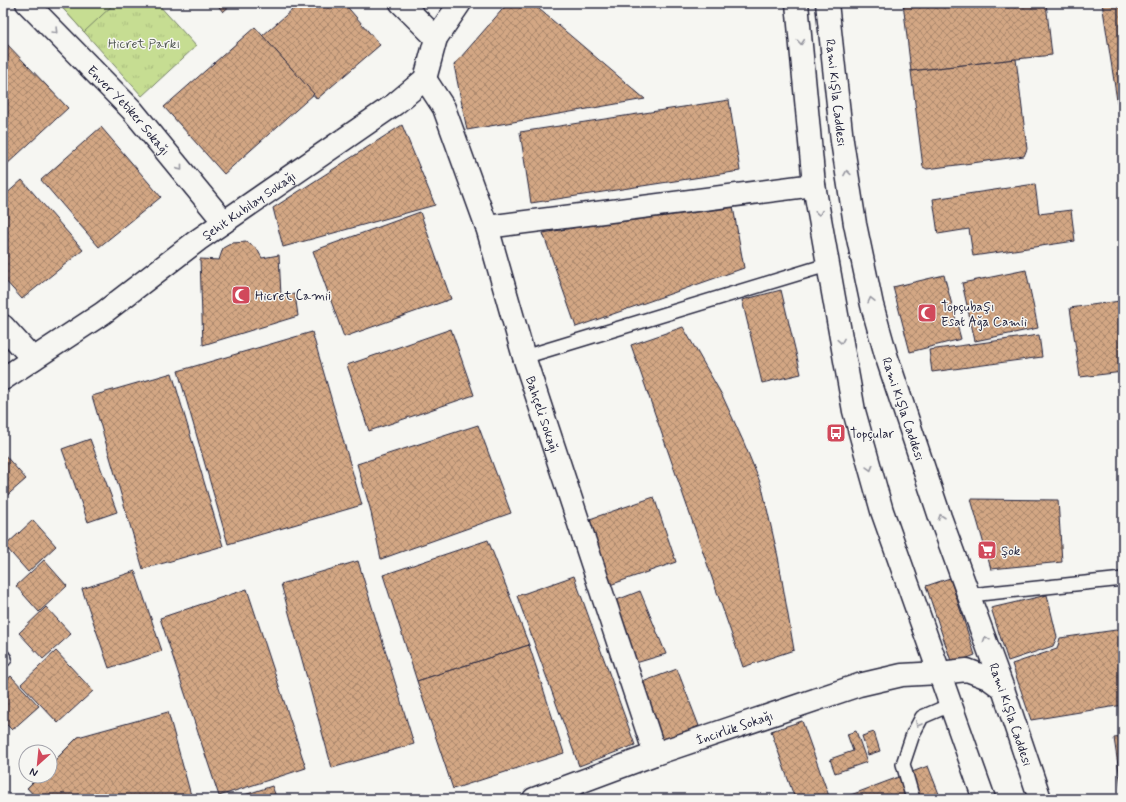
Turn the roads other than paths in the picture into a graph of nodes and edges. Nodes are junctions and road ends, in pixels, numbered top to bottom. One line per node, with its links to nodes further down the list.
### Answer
1 (27, 3): 9 (street, Enver Yetiker Sokağı, one-way to 9)
2 (401, 3): 6 (street)
3 (460, 3): 6 (street)
4 (797, 3): 8 (street, one-way to 8)
5 (827, 3): 17 (street, Rami Kışla Caddesi, one-way to 5)
6 (436, 38): 7 (street)
7 (425, 79): 9 (street, Şehit Kubilay Sokağı); 10 (street, Bahçeli Sokağı)
8 (814, 185): 10 (street); 11 (street, one-way to 11)
9 (224, 222): 14 (street, Şehit Kubilay Sokağı)
10 (487, 228): 13 (street, Bahçeli Sokağı)
11 (827, 265): 13 (lane); 18 (street, one-way to 18)
12 (3, 326): 14 (street)
13 (524, 357): 21 (street, Bahçeli Sokağı)
14 (33, 359): 15 (street, Şehit Kubilay Sokağı)
15 (3, 379)
16 (1123, 579): 17 (lane)
17 (970, 595): 19 (street, Rami Kışla Caddesi, one-way to 17)
18 (940, 672): 19 (street, İncirlik Sokağı); 20 (street); 21 (street, İncirlik Sokağı)
19 (1003, 689): 25 (street, Rami Kışla Caddesi)
20 (950, 705): 23 (lane, one-way to 23); 24 (street)
21 (655, 754): 22 (street, İncirlik Sokağı)
22 (534, 799)
23 (913, 799)
24 (984, 799)
25 (1040, 799)

